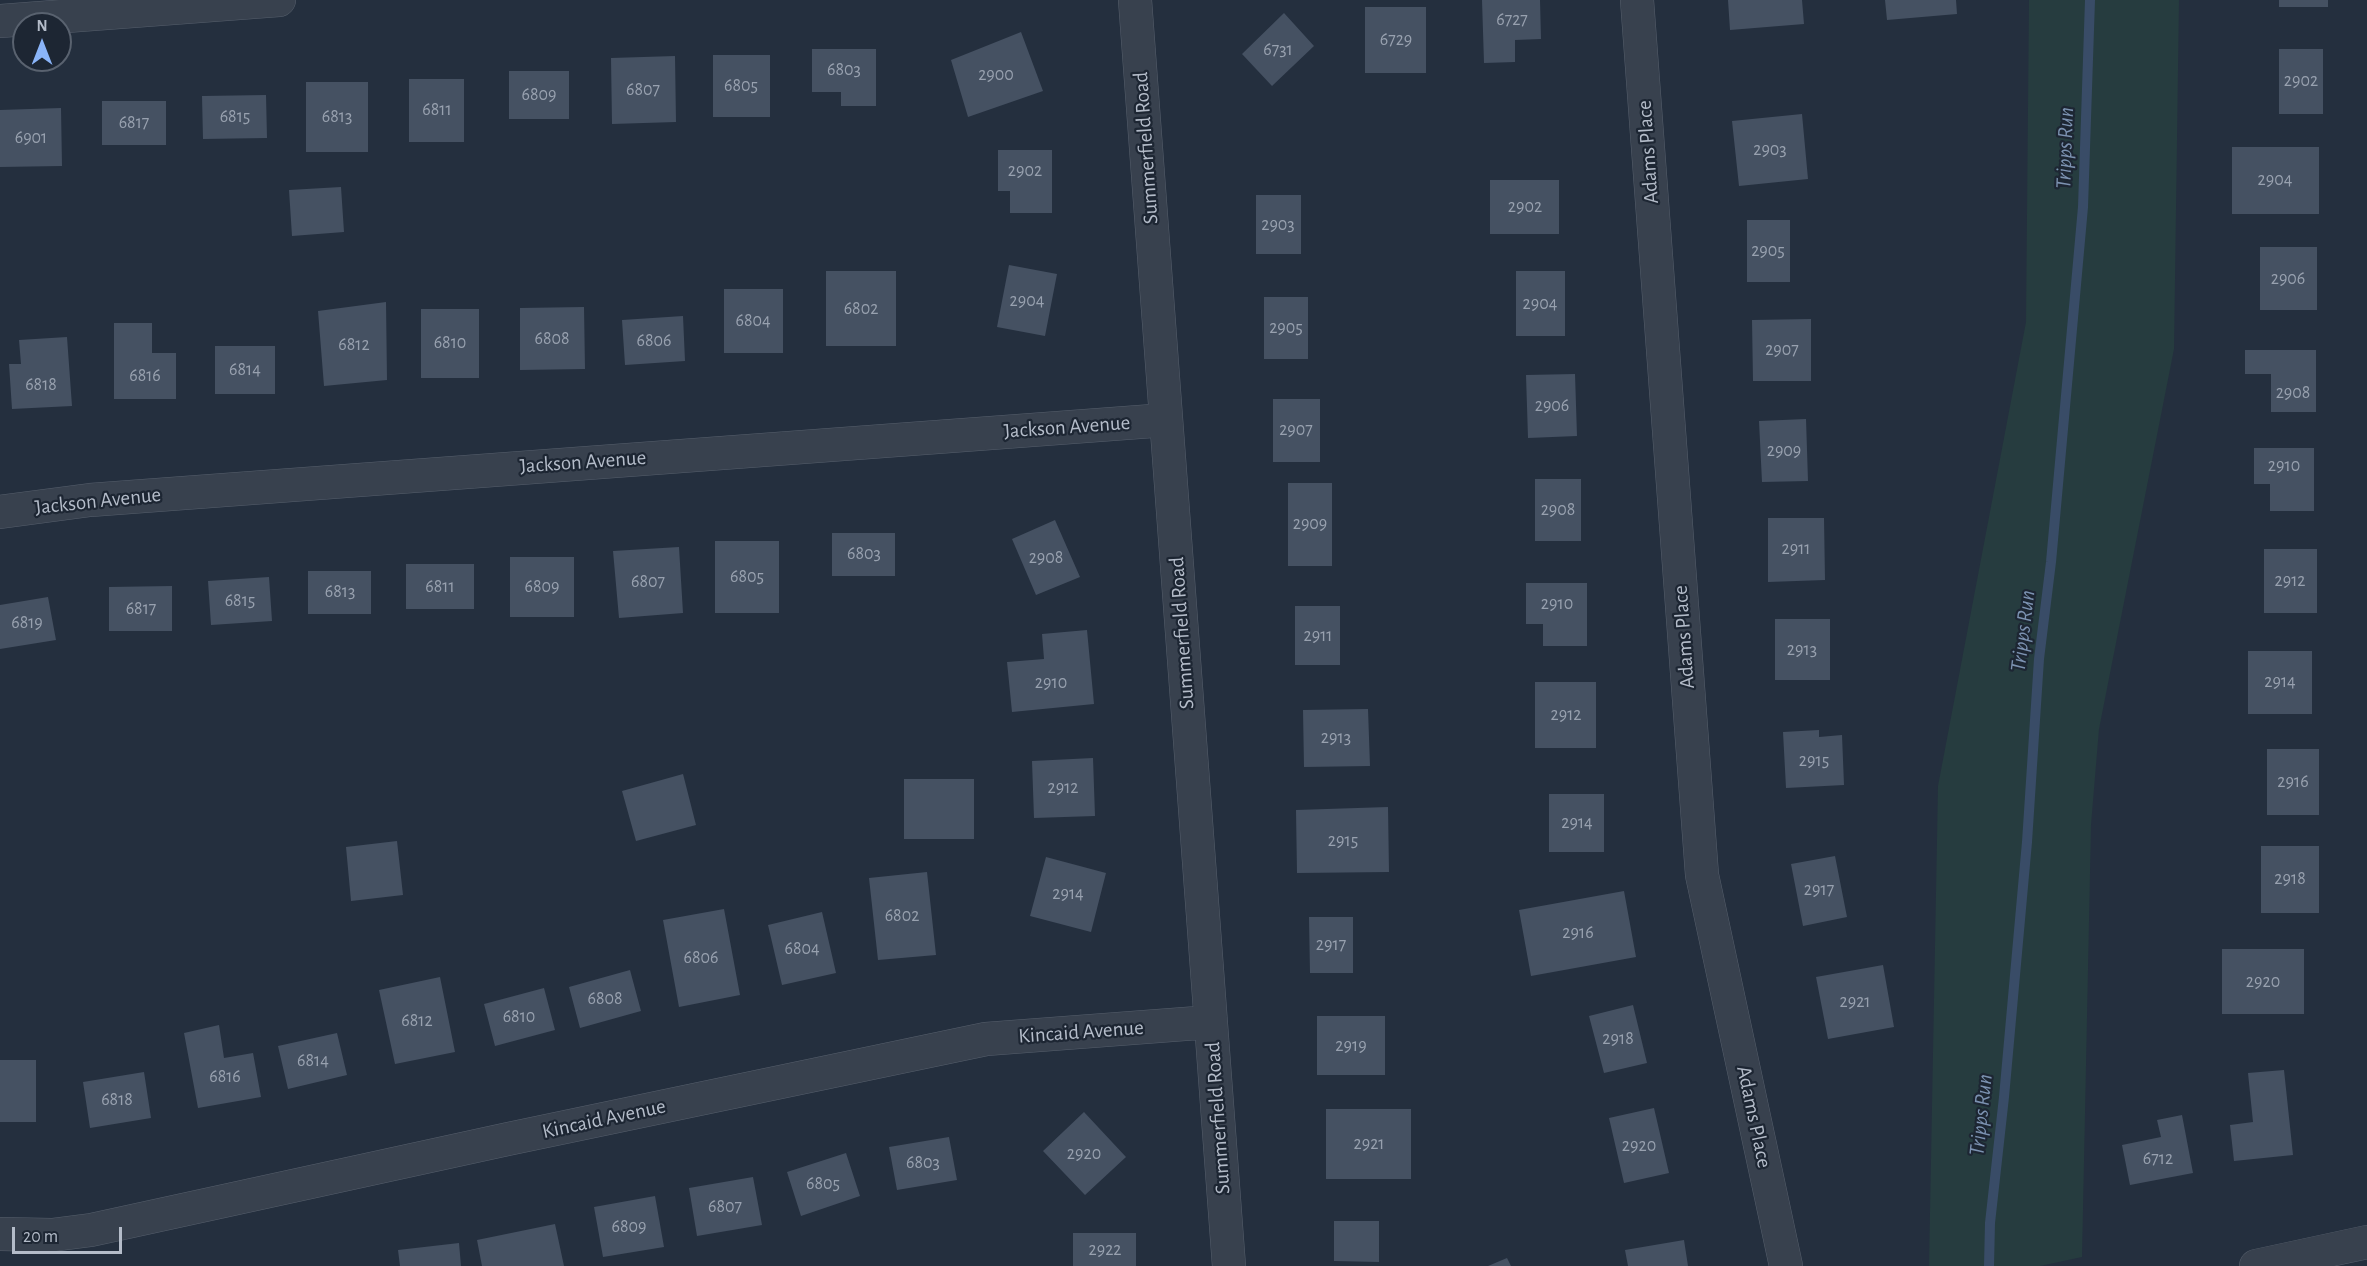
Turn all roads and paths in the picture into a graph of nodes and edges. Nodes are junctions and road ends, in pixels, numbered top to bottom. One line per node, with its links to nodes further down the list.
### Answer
1 (279, 0): 4 (street)
2 (1135, 0): 6 (street, Summerfield Road)
3 (1637, 0): 12 (street, Adams Place)
4 (98, 7): 5 (street)
5 (0, 21)
6 (1166, 420): 7 (street, Jackson Avenue); 8 (street, Summerfield Road)
7 (0, 512)
8 (1211, 1022): 9 (street, Kincaid Avenue); 11 (street, Summerfield Road)
9 (0, 1234)
10 (2367, 1242): 13 (street)
11 (1230, 1266)
12 (1786, 1266)
13 (2256, 1266)

